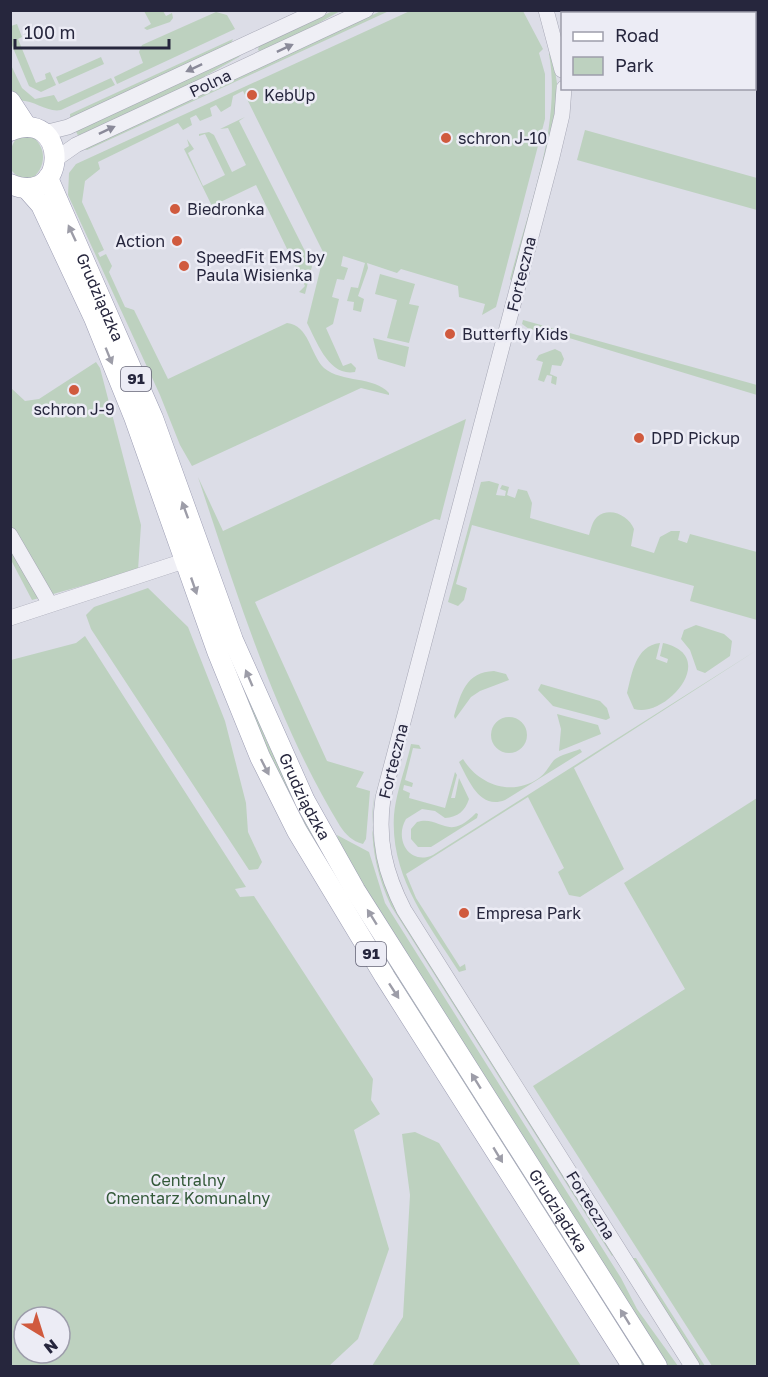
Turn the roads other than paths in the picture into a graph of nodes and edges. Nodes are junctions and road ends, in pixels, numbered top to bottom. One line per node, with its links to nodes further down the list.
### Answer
1 (319, 10): 9 (street, Polna, one-way to 9)
2 (366, 10): 10 (street, Polna, one-way to 2)
3 (539, 10): 5 (street)
4 (546, 10): 5 (street)
5 (555, 41): 6 (street)
6 (561, 66)
7 (564, 90): 19 (street, Forteczna)
8 (10, 101): 9 (main road)
9 (27, 130): 10 (main road)
10 (56, 159): 11 (main road)
11 (48, 178): 12 (main road); 14 (main road, Grudziądzka / 91, one-way to 11)
12 (18, 186): 14 (main road, Grudziądzka / 91, one-way to 14)
13 (10, 535): 15 (street)
14 (193, 558): 15 (street); 17 (main road, Grudziądzka / 91, one-way to 17); 18 (main road, Grudziądzka / 91, one-way to 14)
15 (50, 604): 16 (street)
16 (10, 618)
17 (632, 1366)
18 (657, 1366)
19 (692, 1366)

